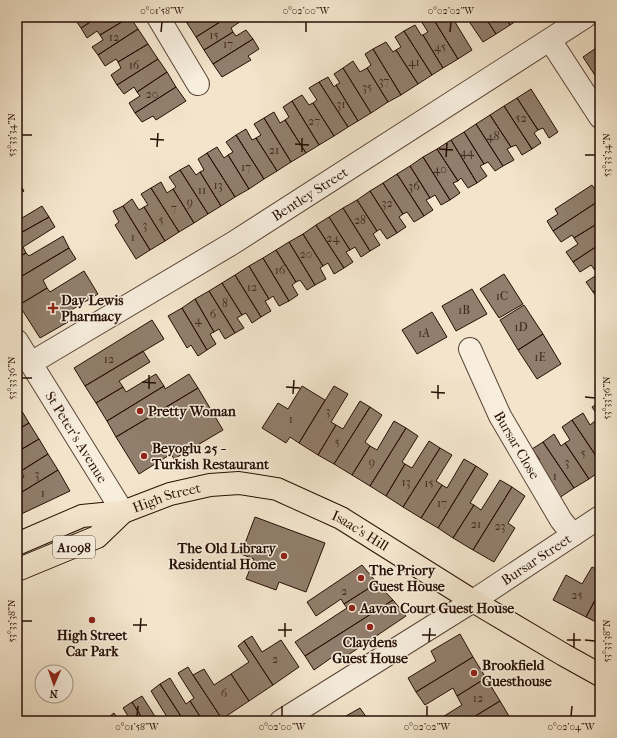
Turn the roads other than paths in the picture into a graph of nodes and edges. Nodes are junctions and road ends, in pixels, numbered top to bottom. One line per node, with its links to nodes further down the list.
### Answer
1 (158, 17): 4 (street)
2 (585, 17): 3 (street, Bentley Street)
3 (550, 40): 5 (street); 8 (street, Bentley Street)
4 (198, 84)
5 (600, 117)
6 (17, 341): 8 (street, St Peter's Avenue)
7 (470, 349): 12 (street, Bursar Close)
8 (31, 363): 10 (street, St Peter's Avenue)
9 (210, 485): 10 (main road, High Street / A1098); 15 (main road, Isaac's Hill / A1098)
10 (123, 512): 13 (main road, High Street / A1098); 14 (main road, High Street / A1098)
11 (600, 517): 12 (street, Bursar Street)
12 (574, 535): 15 (street, Bursar Street)
13 (17, 544)
14 (17, 570)
15 (473, 601): 16 (main road, Isaac's Hill / A1098); 17 (street, Bursar Street)
16 (600, 675)
17 (281, 721)

